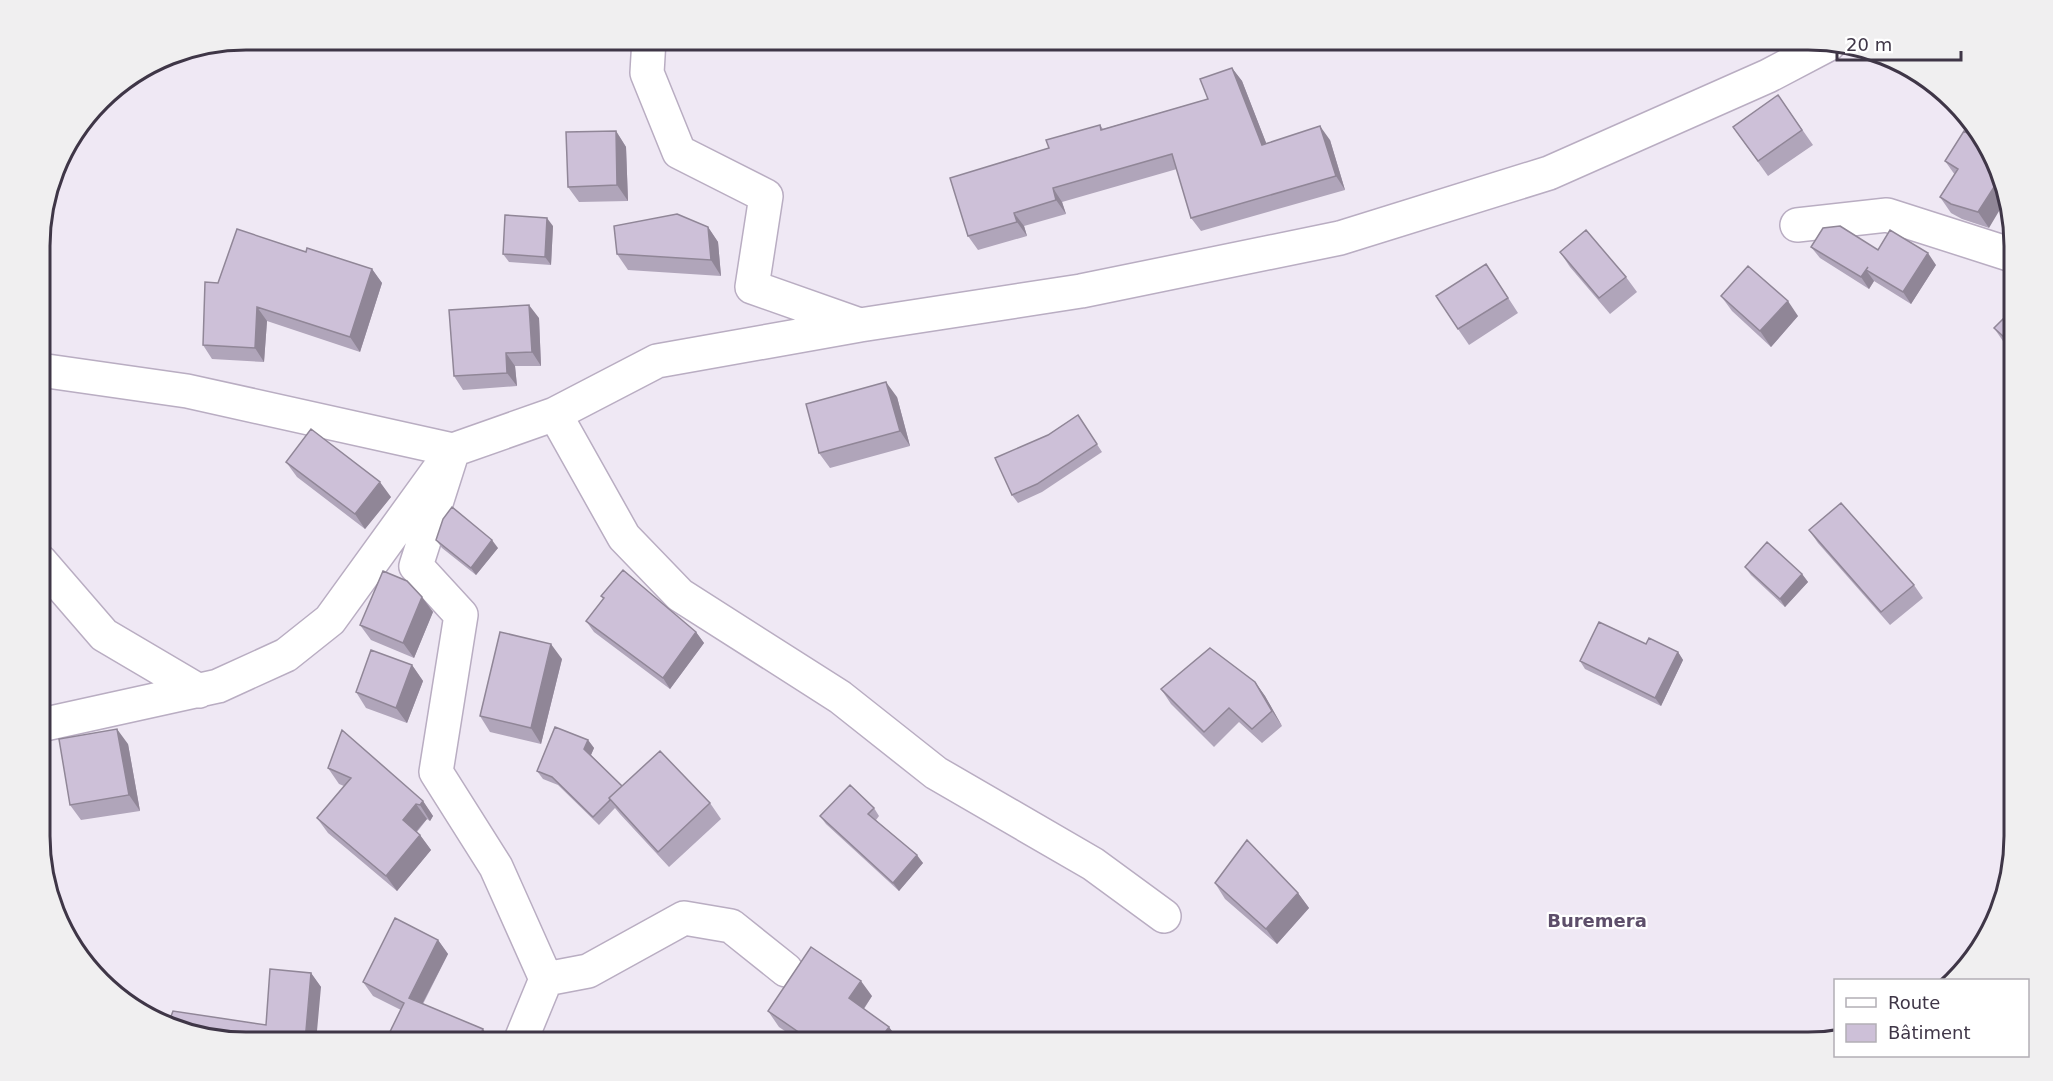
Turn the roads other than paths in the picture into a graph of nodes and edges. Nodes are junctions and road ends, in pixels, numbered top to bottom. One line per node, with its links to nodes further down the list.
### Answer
1 (648, 50): 5 (street)
2 (1817, 50): 5 (street)
3 (1797, 225): 4 (street)
4 (2004, 252)
5 (860, 325): 7 (street)
6 (50, 371): 8 (street)
7 (555, 414): 8 (street); 12 (street)
8 (453, 450): 10 (street); 14 (street)
9 (50, 573): 10 (street)
10 (199, 691): 11 (street)
11 (50, 723)
12 (1164, 916)
13 (786, 970): 14 (street)
14 (546, 979): 15 (street)
15 (524, 1032)

